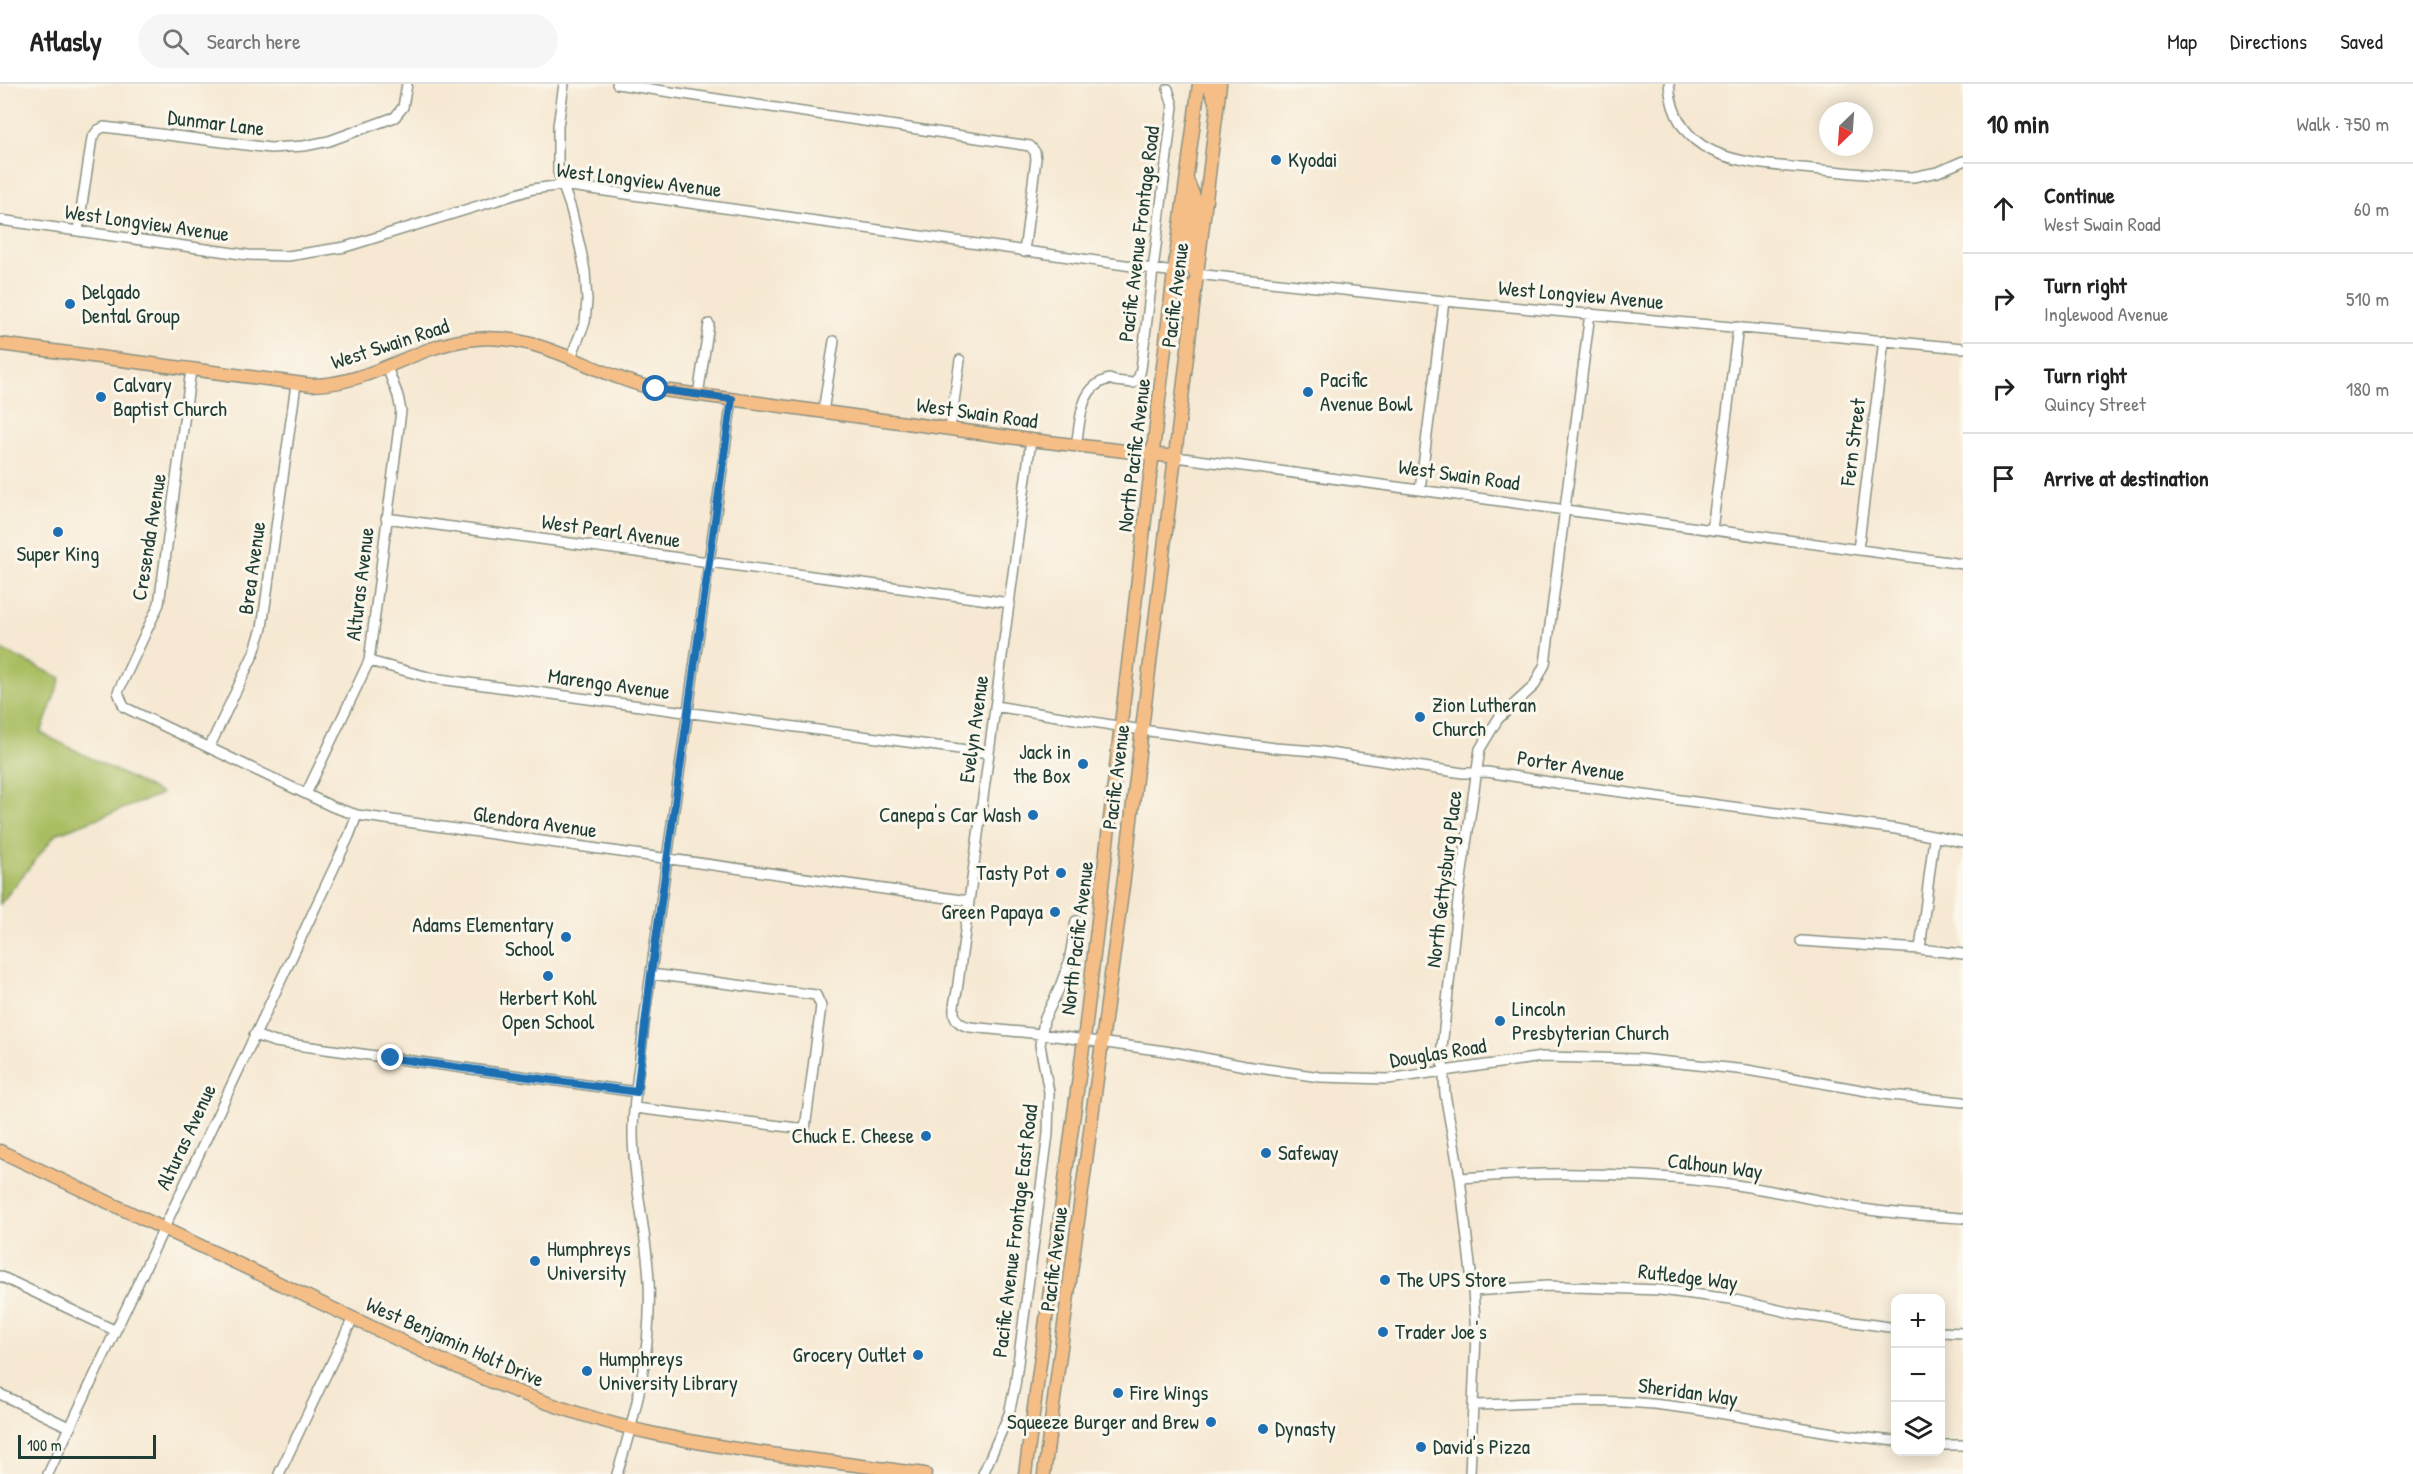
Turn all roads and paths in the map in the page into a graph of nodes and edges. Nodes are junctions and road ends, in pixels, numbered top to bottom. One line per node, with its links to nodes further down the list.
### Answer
1 (407, 84): 14 (street, Dunmar Lane)
2 (564, 84): 12 (street)
3 (617, 84): 15 (street)
4 (1199, 84): 11 (main road, North Pacific Avenue)
5 (1211, 84): 9 (main road)
6 (1221, 84): 9 (main road, Pacific Avenue)
7 (1669, 84): 10 (street)
8 (1168, 89): 16 (street, Pacific Avenue Frontage Road)
9 (1217, 107): 18 (main road, Pacific Avenue)
10 (1963, 161)
11 (1187, 179): 17 (main road, North Pacific Avenue); 18 (main road)
12 (563, 186): 14 (street, West Longview Avenue); 15 (street, West Longview Avenue); 28 (street)
13 (0, 220): 14 (street, West Longview Avenue)
14 (78, 231)
15 (1024, 252): 16 (street, West Longview Avenue)
16 (1153, 271): 17 (street, West Longview Avenue); 38 (street, Pacific Avenue Frontage Road)
17 (1174, 272): 23 (main road); 39 (main road, North Pacific Avenue)
18 (1196, 274): 19 (street, West Longview Avenue); 23 (main road, Pacific Avenue)
19 (1444, 300): 20 (street, West Longview Avenue); 41 (street)
20 (1590, 313): 22 (street, West Longview Avenue); 42 (street, North Gettysburg Place)
21 (709, 324): 33 (street)
22 (1738, 327): 24 (street, West Longview Avenue); 44 (street)
23 (1189, 339): 40 (main road, Pacific Avenue)
24 (1884, 340): 27 (street, West Longview Avenue); 45 (street, Fern Street)
25 (834, 341): 35 (street)
26 (0, 344): 31 (main road, West Swain Road)
27 (1963, 348)
28 (571, 357): 30 (main road, West Swain Road); 33 (main road, West Swain Road)
29 (960, 360): 36 (street)
30 (387, 368): 32 (main road, West Swain Road); 43 (street, Alturas Avenue)
31 (191, 370): 32 (main road, West Swain Road); 50 (street, Cresenda Avenue)
32 (296, 384): 55 (street, Brea Avenue)
33 (698, 394): 34 (main road, West Swain Road)
34 (732, 399): 35 (main road, West Swain Road); 46 (street)
35 (823, 412): 36 (main road, West Swain Road)
36 (950, 429): 37 (main road, West Swain Road)
37 (1031, 440): 38 (main road, West Swain Road); 48 (street, Evelyn Avenue)
38 (1076, 446): 39 (main road, West Swain Road)
39 (1154, 455): 40 (main road, West Swain Road); 53 (main road, North Pacific Avenue)
40 (1176, 457): 41 (street, West Swain Road); 54 (main road, Pacific Avenue)
41 (1420, 489): 42 (street, West Swain Road)
42 (1565, 509): 44 (street, West Swain Road); 57 (street, North Gettysburg Place)
43 (386, 518): 46 (street, West Pearl Avenue); 49 (street, Alturas Avenue)
44 (1712, 530): 45 (street, West Swain Road)
45 (1858, 549): 47 (street, West Swain Road)
46 (708, 562): 48 (street, West Pearl Avenue); 52 (street)
47 (1963, 564)
48 (1010, 603): 51 (street, Evelyn Avenue)
49 (369, 661): 52 (street, Marengo Avenue); 58 (street, Alturas Avenue)
50 (120, 701): 55 (street, Glendora Avenue)
51 (996, 706): 53 (street, Porter Avenue); 56 (street, Evelyn Avenue)
52 (688, 713): 56 (street, Marengo Avenue); 62 (street)
53 (1122, 726): 54 (street, Porter Avenue); 72 (main road, North Pacific Avenue)
54 (1142, 730): 57 (street, Porter Avenue); 73 (main road, Pacific Avenue)
55 (209, 748): 58 (street, Glendora Avenue)
56 (989, 753): 63 (street, Evelyn Avenue)
57 (1476, 772): 60 (street, Porter Avenue); 74 (street, North Gettysburg Place)
58 (306, 794): 59 (street, Glendora Avenue)
59 (357, 815): 62 (street, Glendora Avenue); 71 (street, Alturas Avenue)
60 (1934, 838): 61 (street, Porter Avenue); 66 (street)
61 (1963, 842)
62 (667, 860): 63 (street, Glendora Avenue); 68 (street)
63 (969, 901): 69 (street, Evelyn Avenue)
64 (1076, 921): 70 (street, Pacific Avenue Frontage East Road)
65 (1801, 941): 66 (street)
66 (1920, 949): 67 (street)
67 (1963, 954)
68 (651, 974): 75 (street); 77 (street)
69 (957, 1021): 70 (street, Douglas Road)
70 (1041, 1034): 72 (street, Douglas Road); 100 (street, Pacific Avenue Frontage East Road)
71 (254, 1035): 75 (street); 81 (street, Alturas Avenue)
72 (1084, 1040): 73 (street, Douglas Road); 101 (main road, North Pacific Avenue)
73 (1102, 1042): 74 (street, Douglas Road); 102 (main road, Pacific Avenue)
74 (1443, 1071): 76 (street, Douglas Road); 79 (street, North Gettysburg Place)
75 (637, 1092): 77 (street)
76 (1963, 1102)
77 (635, 1108): 92 (street)
78 (0, 1151): 81 (main road, West Benjamin Holt Drive)
79 (1460, 1178): 80 (street, Calhoun Way); 83 (street, North Gettysburg Place)
80 (1963, 1218)
81 (163, 1229): 84 (main road, West Benjamin Holt Drive); 86 (street, Alturas Avenue)
82 (0, 1276): 86 (street)
83 (1473, 1291): 85 (street, Rutledge Way); 90 (street, North Gettysburg Place)
84 (353, 1318): 92 (main road, West Benjamin Holt Drive); 97 (street)
85 (1891, 1327)
86 (114, 1330): 91 (street, Alturas Avenue)
87 (1945, 1332): 88 (street)
88 (1963, 1334)
89 (0, 1394): 91 (street)
90 (1474, 1405): 93 (street, Sheridan Way); 103 (street, North Gettysburg Place)
91 (71, 1428): 96 (street, Alturas Avenue)
92 (630, 1428): 98 (street); 99 (main road, West Benjamin Holt Drive)
93 (1891, 1440)
94 (1945, 1444): 95 (street)
95 (1963, 1446)
96 (48, 1474)
97 (279, 1474)
98 (617, 1474)
99 (924, 1474)
100 (983, 1474)
101 (1025, 1474)
102 (1044, 1474)
103 (1470, 1474)

